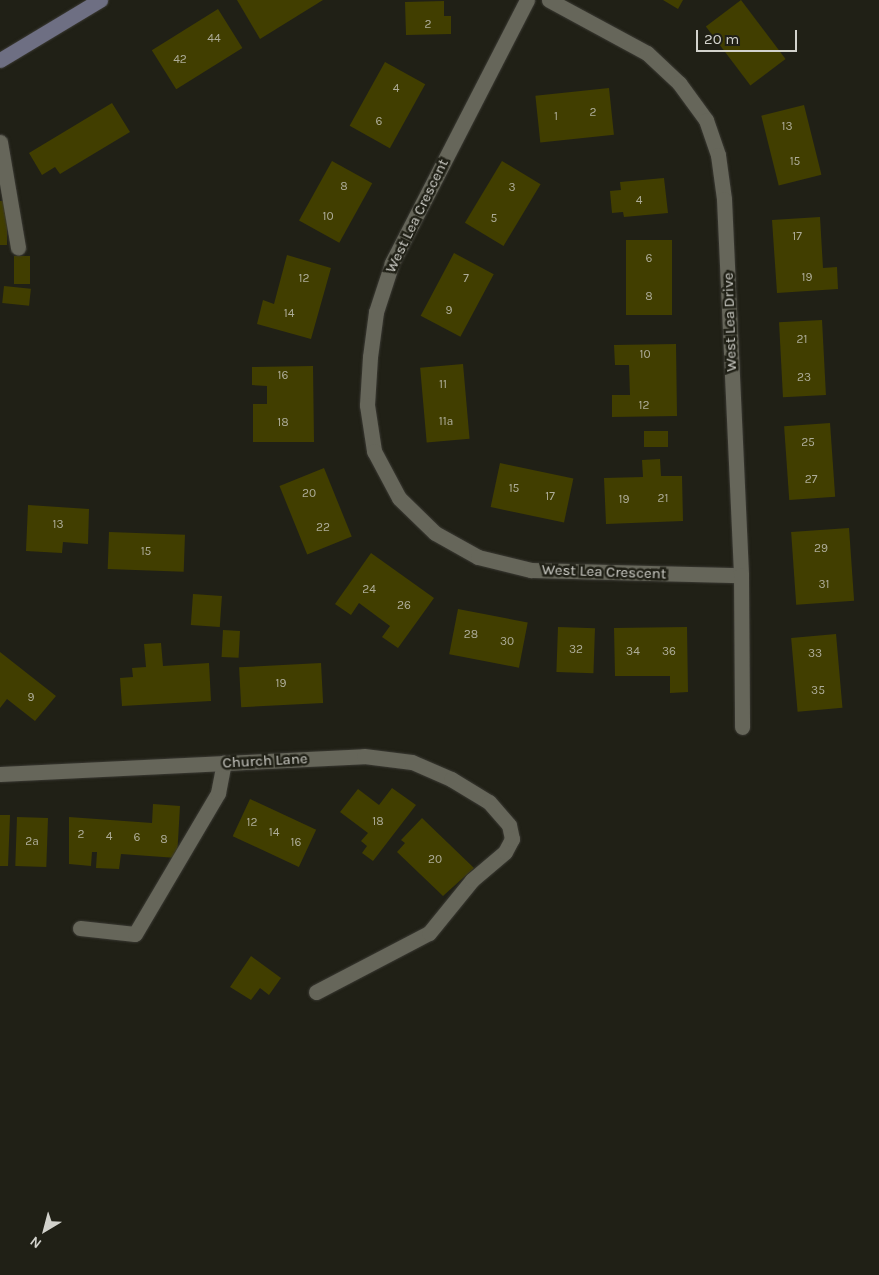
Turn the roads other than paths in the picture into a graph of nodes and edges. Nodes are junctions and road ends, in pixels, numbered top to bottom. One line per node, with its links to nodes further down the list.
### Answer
1 (100, 0): 4 (street)
2 (527, 0): 7 (street, West Lea Crescent)
3 (549, 0): 7 (street, West Lea Drive)
4 (0, 60)
5 (0, 142): 6 (street)
6 (18, 247)
7 (741, 575): 8 (street, West Lea Drive)
8 (742, 727)
9 (224, 763): 10 (street, Church Lane); 11 (street); 12 (street, Church Lane)
10 (0, 774)
11 (80, 928)
12 (316, 992)

